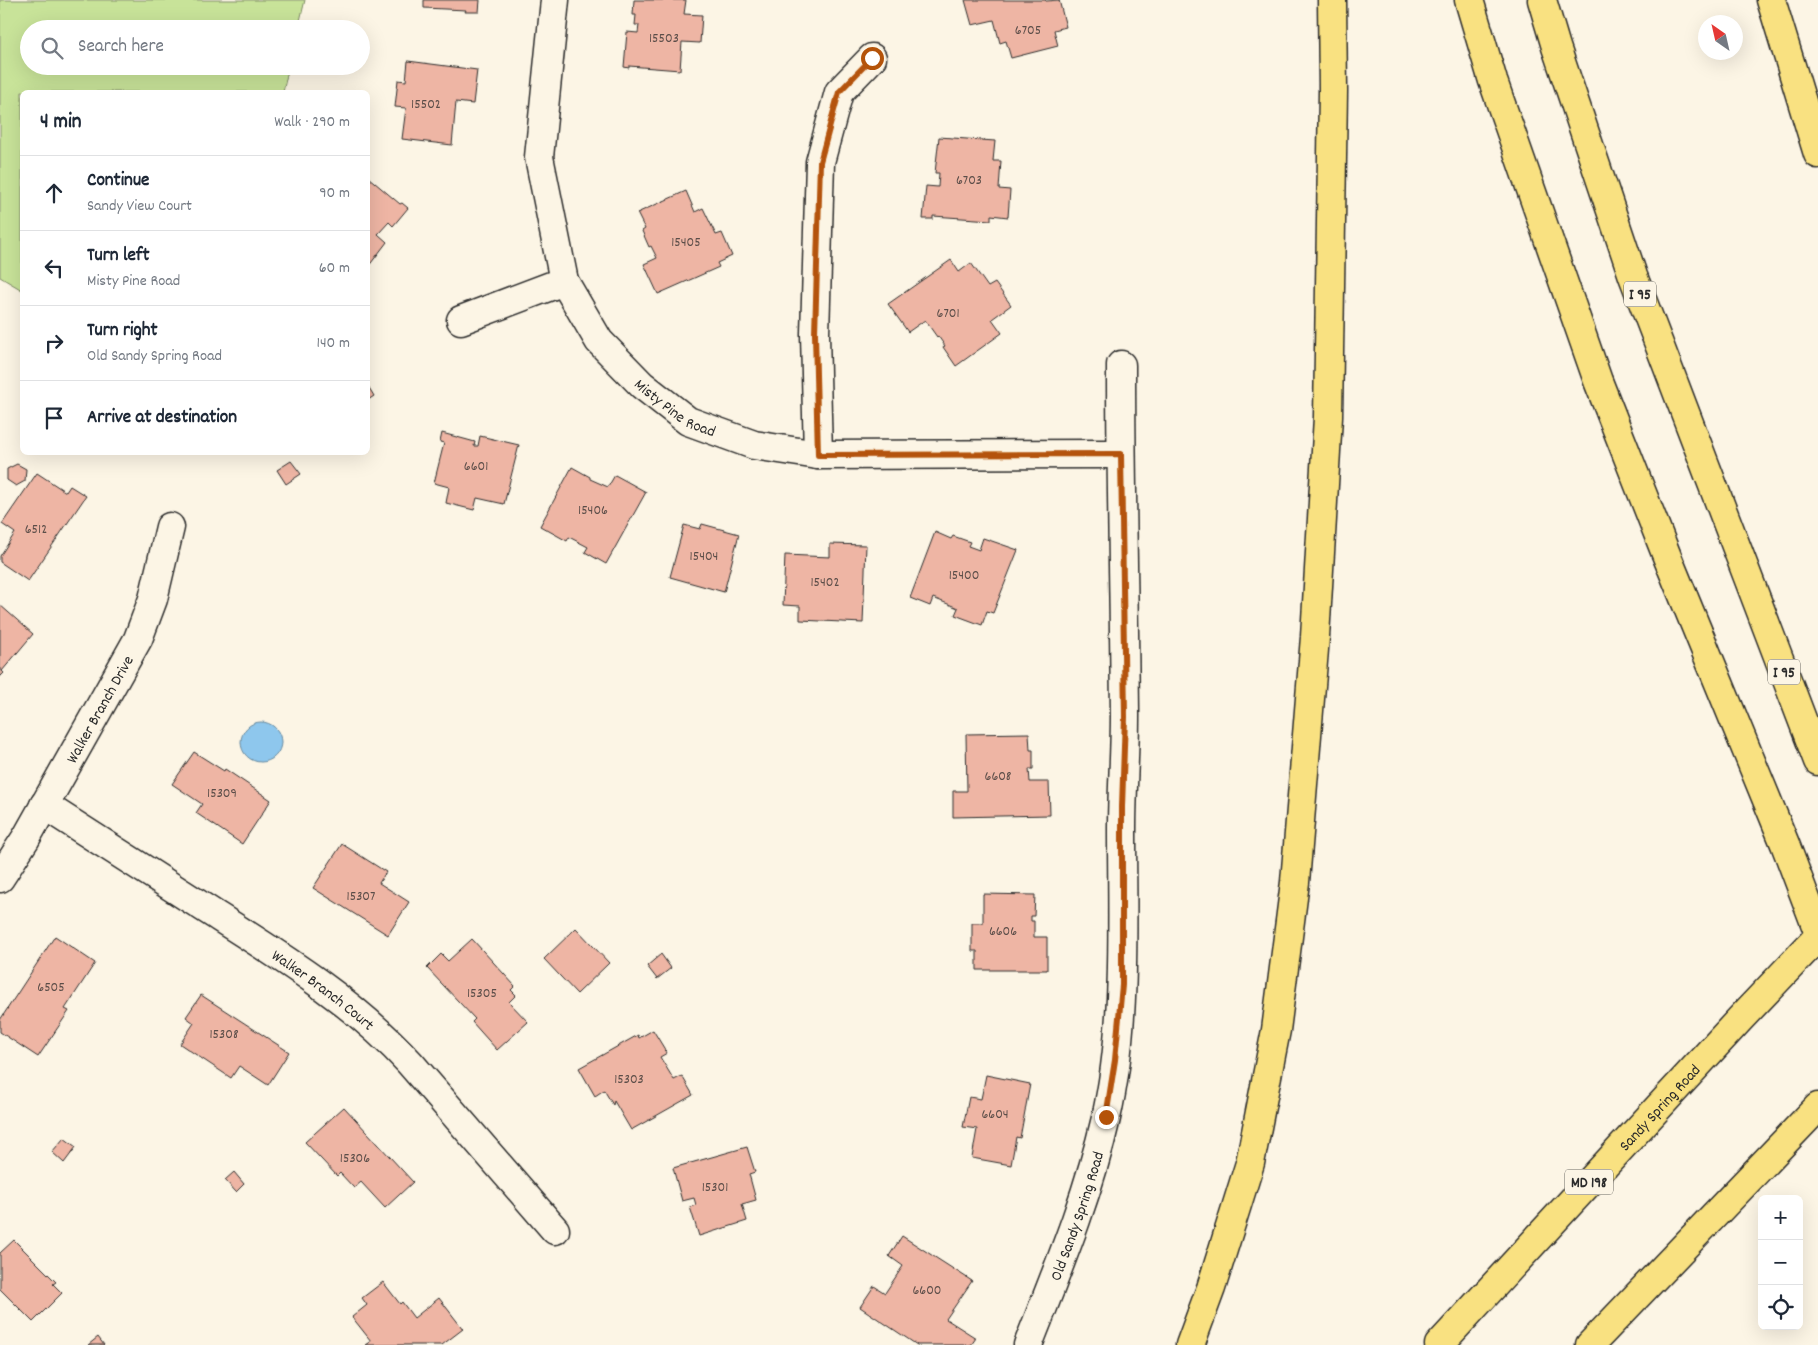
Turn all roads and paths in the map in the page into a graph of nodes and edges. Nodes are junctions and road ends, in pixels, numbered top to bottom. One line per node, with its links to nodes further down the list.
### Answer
1 (555, 0): 8 (street, Misty Pine Road)
2 (1332, 0): 22 (main road)
3 (1469, 0): 17 (main road)
4 (1542, 0): 14 (main road, I 95)
5 (1771, 0): 7 (main road)
6 (872, 58): 12 (street)
7 (1818, 154)
8 (564, 281): 9 (street); 12 (street, Misty Pine Road)
9 (461, 320)
10 (1121, 365): 11 (street, Old Sandy Spring Road)
11 (1121, 454): 12 (street, Misty Pine Road); 21 (street, Old Sandy Spring Road)
12 (818, 455)
13 (170, 527): 15 (street, Walker Branch Drive)
14 (1818, 761)
15 (44, 805): 16 (street, Walker Branch Drive); 20 (street, Walker Branch Court)
16 (0, 878)
17 (1818, 931)
18 (1818, 937): 23 (main road, Sandy Spring Road / MD 198)
19 (1818, 1107): 24 (main road)
20 (556, 1230)
21 (1028, 1345)
22 (1190, 1345)
23 (1439, 1345)
24 (1590, 1345)

